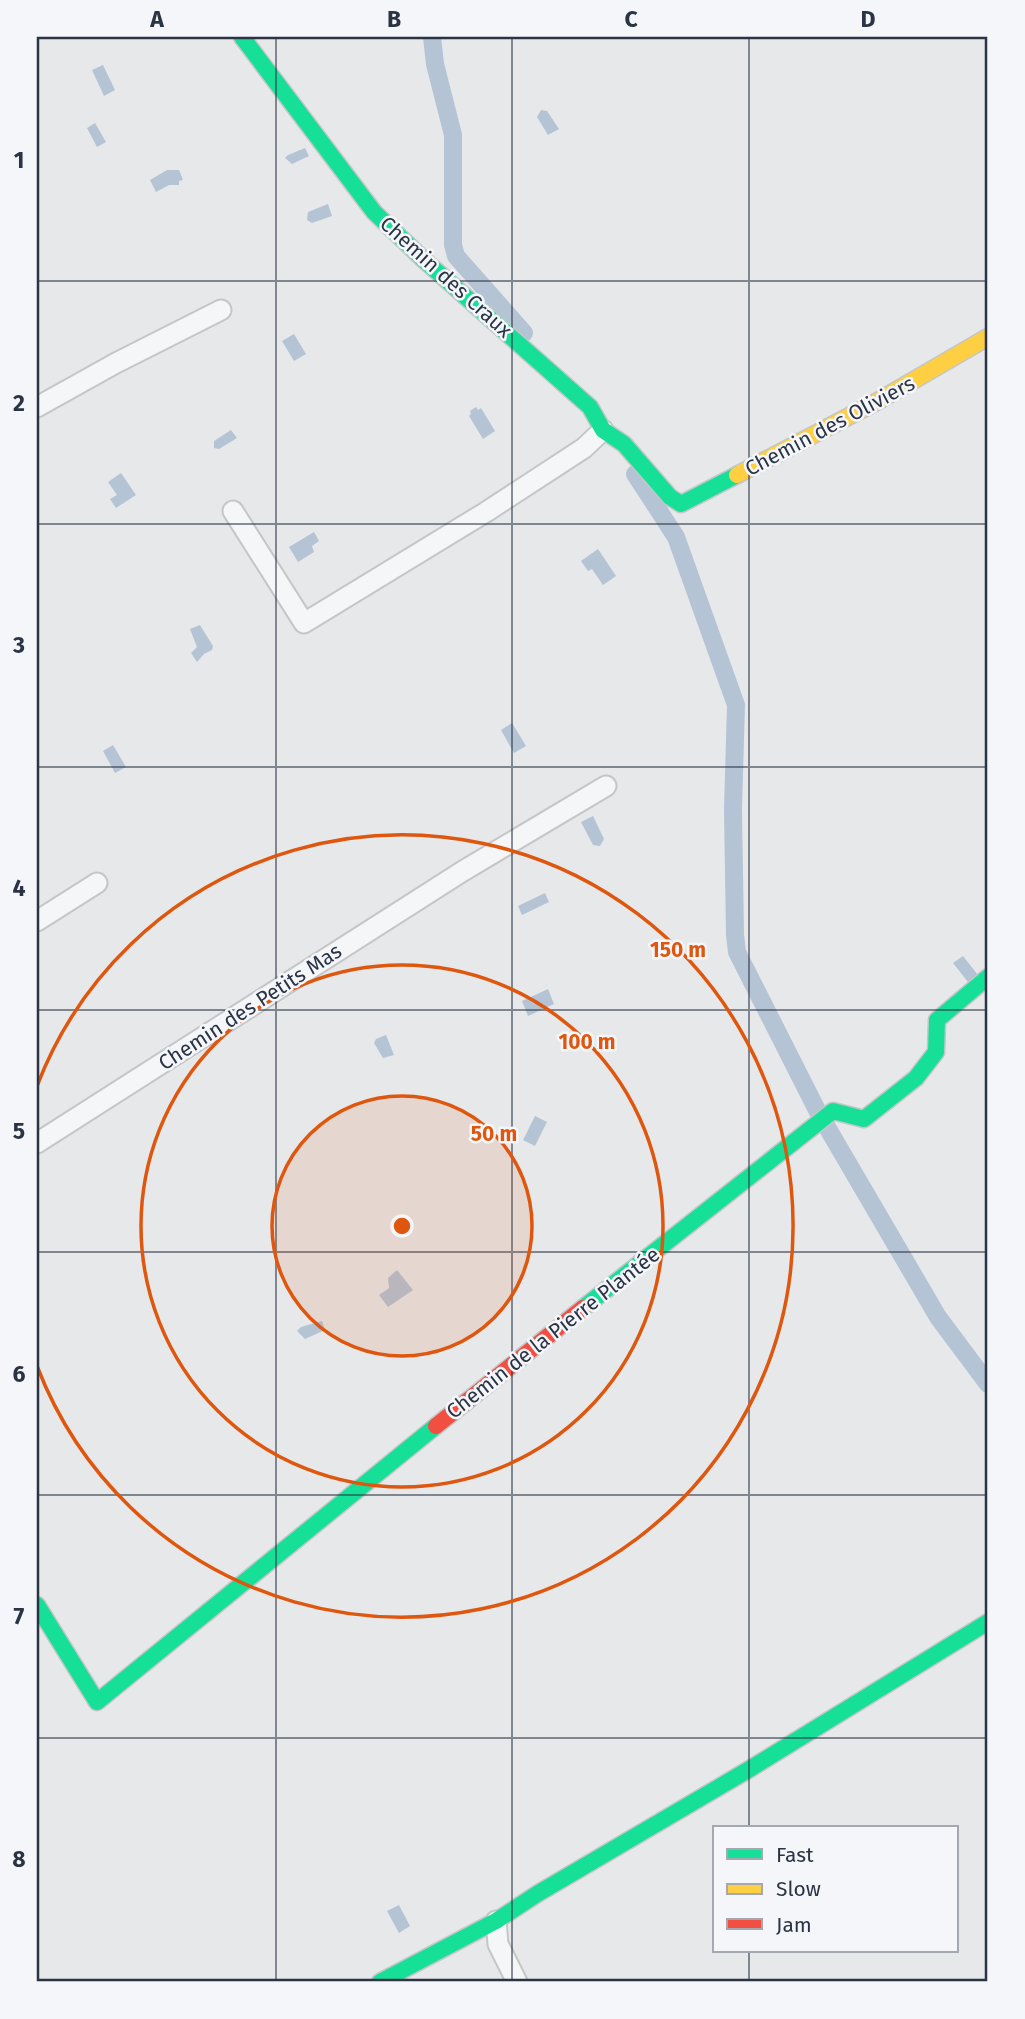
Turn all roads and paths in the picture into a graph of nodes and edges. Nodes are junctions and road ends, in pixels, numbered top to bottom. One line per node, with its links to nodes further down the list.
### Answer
1 (242, 37): 5 (street, Chemin des Craux)
2 (221, 310): 4 (street)
3 (988, 337): 6 (street, Chemin des Oliviers)
4 (37, 407)
5 (603, 430): 6 (street, Chemin des Craux); 7 (street)
6 (670, 497)
7 (233, 511)
8 (606, 786): 12 (street, Chemin des Petits Mas)
9 (97, 883): 10 (street)
10 (37, 921)
11 (988, 977): 13 (street, Chemin de la Pierre Plantée)
12 (37, 1143)
13 (37, 1605)
14 (988, 1622): 15 (street)
15 (496, 1921): 16 (street); 17 (street)
16 (380, 1982)
17 (517, 1982)

